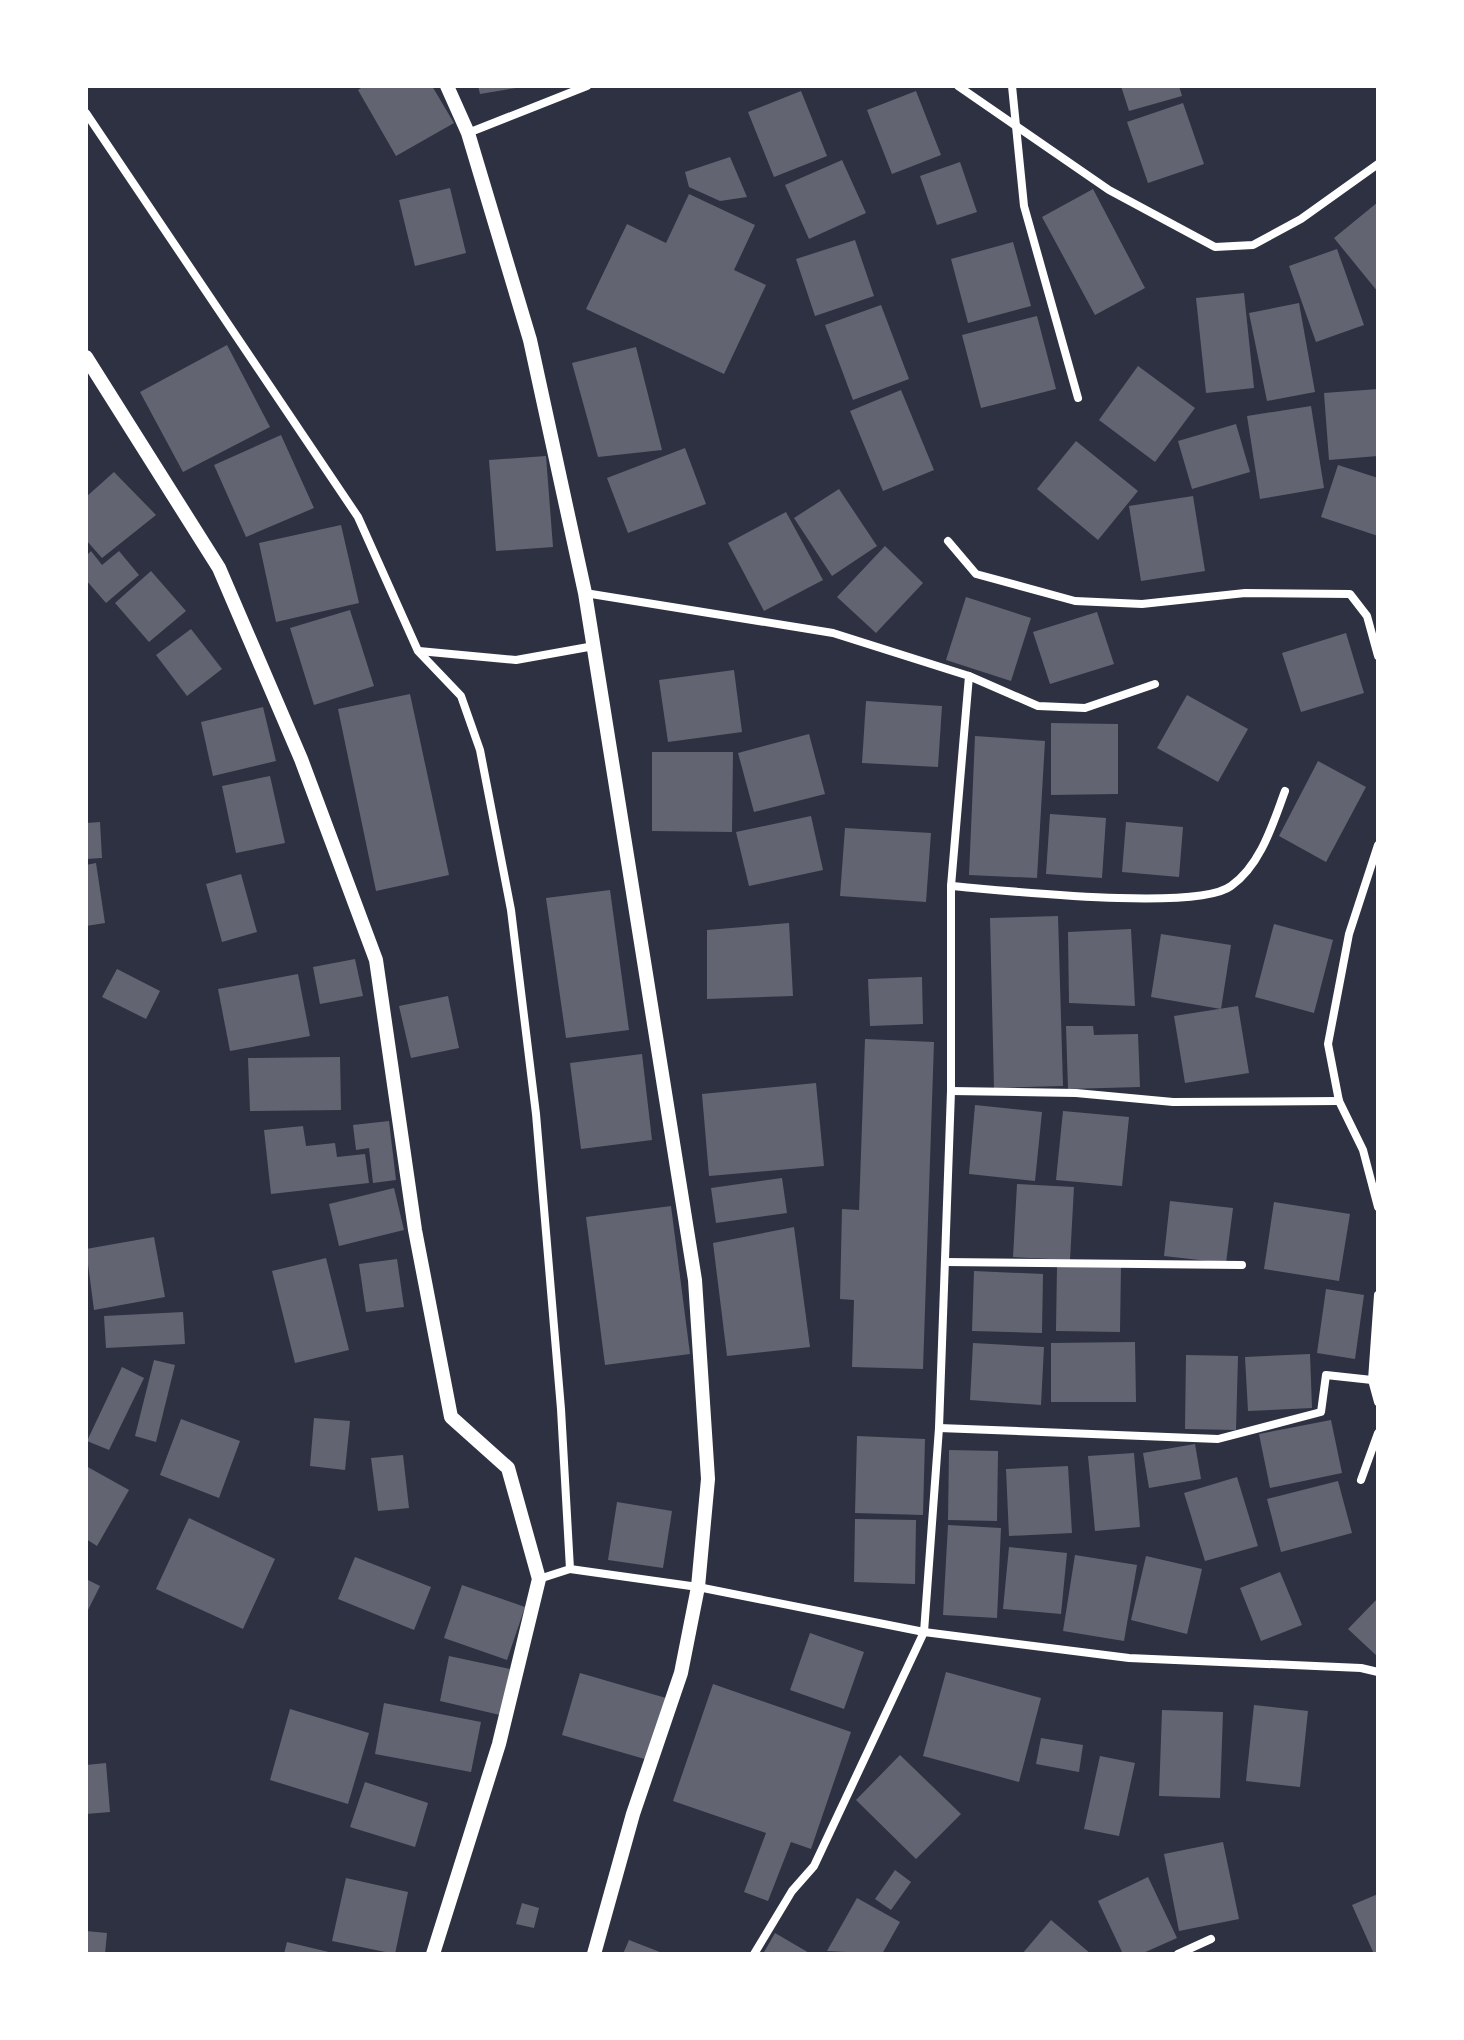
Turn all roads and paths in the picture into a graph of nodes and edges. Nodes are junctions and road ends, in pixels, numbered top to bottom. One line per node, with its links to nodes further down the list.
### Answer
1 (447, 86): 7 (street)
2 (587, 86): 7 (street)
3 (958, 86): 6 (street)
4 (1012, 86): 6 (street)
5 (86, 113): 14 (street)
6 (1013, 124): 8 (street); 10 (street)
7 (468, 133): 12 (street)
8 (1378, 164)
9 (86, 357): 33 (street)
10 (1078, 398)
11 (948, 541): 15 (street)
12 (585, 593): 13 (street); 16 (street)
13 (594, 646): 14 (street); 34 (street)
14 (418, 651): 32 (street)
15 (1378, 656)
16 (969, 676): 17 (street); 20 (street)
17 (1155, 684)
18 (1285, 791): 20 (street)
19 (1378, 845): 22 (street)
20 (951, 886): 21 (street)
21 (951, 1091): 22 (street); 24 (street)
22 (1339, 1101): 23 (street)
23 (1378, 1207)
24 (945, 1262): 25 (street); 29 (street)
25 (1242, 1265)
26 (1378, 1295): 27 (street)
27 (1372, 1380): 28 (street); 29 (street)
28 (1378, 1402)
29 (939, 1428): 35 (street)
30 (1378, 1433): 31 (street)
31 (1361, 1480)
32 (570, 1569): 33 (street); 34 (street)
33 (539, 1579): 38 (street)
34 (698, 1587): 35 (street); 39 (street)
35 (924, 1632): 36 (street); 40 (street)
36 (1378, 1672)
37 (1211, 1939): 41 (street)
38 (433, 1954)
39 (594, 1954)
40 (754, 1954)
41 (1178, 1954)

